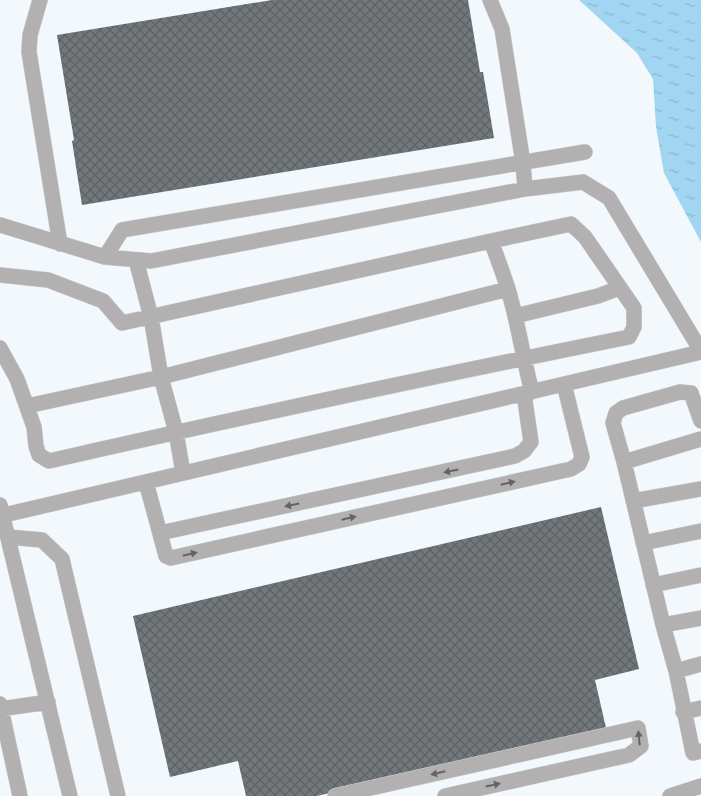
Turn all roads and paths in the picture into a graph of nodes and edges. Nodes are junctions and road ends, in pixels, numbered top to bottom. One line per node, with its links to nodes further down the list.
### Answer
1 (40, 0): 8 (lane)
2 (490, 0): 4 (lane)
3 (584, 152): 4 (lane)
4 (523, 162): 5 (lane); 9 (lane)
5 (525, 189): 10 (lane); 17 (lane)
6 (0, 225): 8 (lane)
7 (491, 241): 12 (lane); 13 (lane); 15 (lane)
8 (60, 244): 9 (lane)
9 (105, 257): 10 (lane)
10 (136, 260): 15 (lane)
11 (0, 275): 15 (lane)
12 (619, 288): 14 (lane); 18 (lane)
13 (508, 289): 14 (lane); 19 (lane)
14 (515, 316): 18 (lane)
15 (151, 317): 19 (lane)
16 (0, 348): 22 (lane)
17 (701, 352): 20 (lane)
18 (524, 358): 21 (lane); 24 (lane)
19 (161, 377): 22 (lane); 24 (lane)
20 (564, 384): 21 (lane); 33 (lane, one-way to 20)
21 (528, 393): 27 (lane); 33 (lane, one-way to 33)
22 (27, 406): 24 (lane)
23 (701, 421): 26 (lane)
24 (176, 432): 27 (lane)
25 (701, 439): 26 (lane)
26 (624, 462): 30 (lane)
27 (183, 473): 28 (lane)
28 (146, 482): 31 (lane); 33 (lane)
29 (701, 488): 30 (lane)
30 (634, 502): 35 (lane)
31 (1, 512): 34 (lane)
32 (701, 531): 35 (lane)
33 (160, 533)
34 (8, 537): 42 (lane); 50 (lane)
35 (643, 543): 37 (lane)
36 (701, 575): 37 (lane)
37 (653, 586): 39 (lane)
38 (701, 618): 39 (lane)
39 (663, 625): 41 (lane)
40 (701, 664): 41 (lane)
41 (676, 671): 45 (lane)
42 (48, 702): 43 (lane); 49 (lane)
43 (0, 707): 48 (lane)
44 (701, 708): 45 (lane)
45 (684, 712): 46 (lane)
46 (701, 751)
47 (701, 786): 53 (lane)
48 (20, 796)
49 (70, 796)
50 (118, 796)
51 (334, 796): 52 (lane, one-way to 51)
52 (446, 796)
53 (670, 796)

